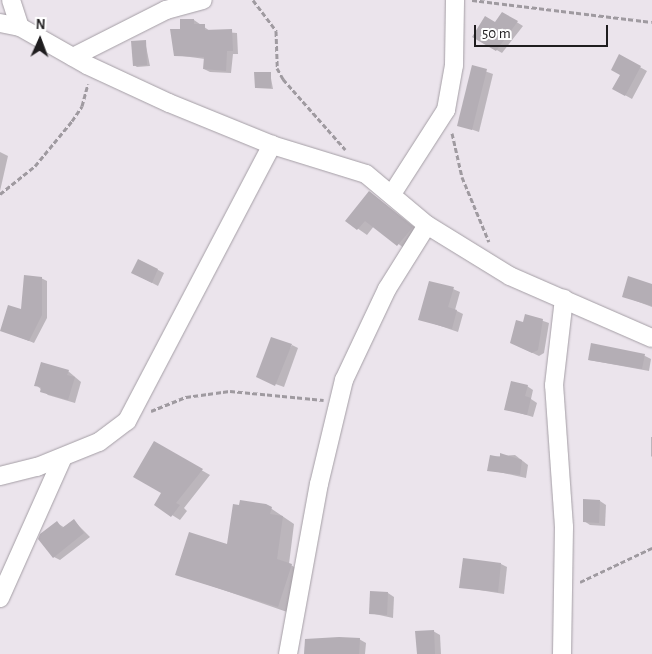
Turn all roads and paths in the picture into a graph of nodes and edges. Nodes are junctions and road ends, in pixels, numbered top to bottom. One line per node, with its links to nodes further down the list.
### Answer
1 (11, 0): 8 (street)
2 (203, 0): 9 (street)
3 (253, 0): 12 (path)
4 (455, 0): 10 (street)
5 (472, 0): 6 (path)
6 (652, 22)
7 (0, 23): 8 (street)
8 (20, 27): 9 (street)
9 (80, 61): 11 (street); 13 (path)
10 (446, 110): 14 (street); 16 (path)
11 (272, 145): 14 (street); 20 (street)
12 (348, 153)
13 (0, 194)
14 (392, 194): 15 (street)
15 (427, 225): 17 (street); 19 (street)
16 (495, 252)
17 (564, 299): 18 (street); 24 (street)
18 (652, 338)
19 (338, 402): 20 (path); 26 (street)
20 (127, 421): 21 (street)
21 (63, 457): 22 (street); 25 (street)
22 (0, 476)
23 (652, 548): 24 (path)
24 (563, 590): 27 (street)
25 (0, 598)
26 (288, 654)
27 (562, 654)

